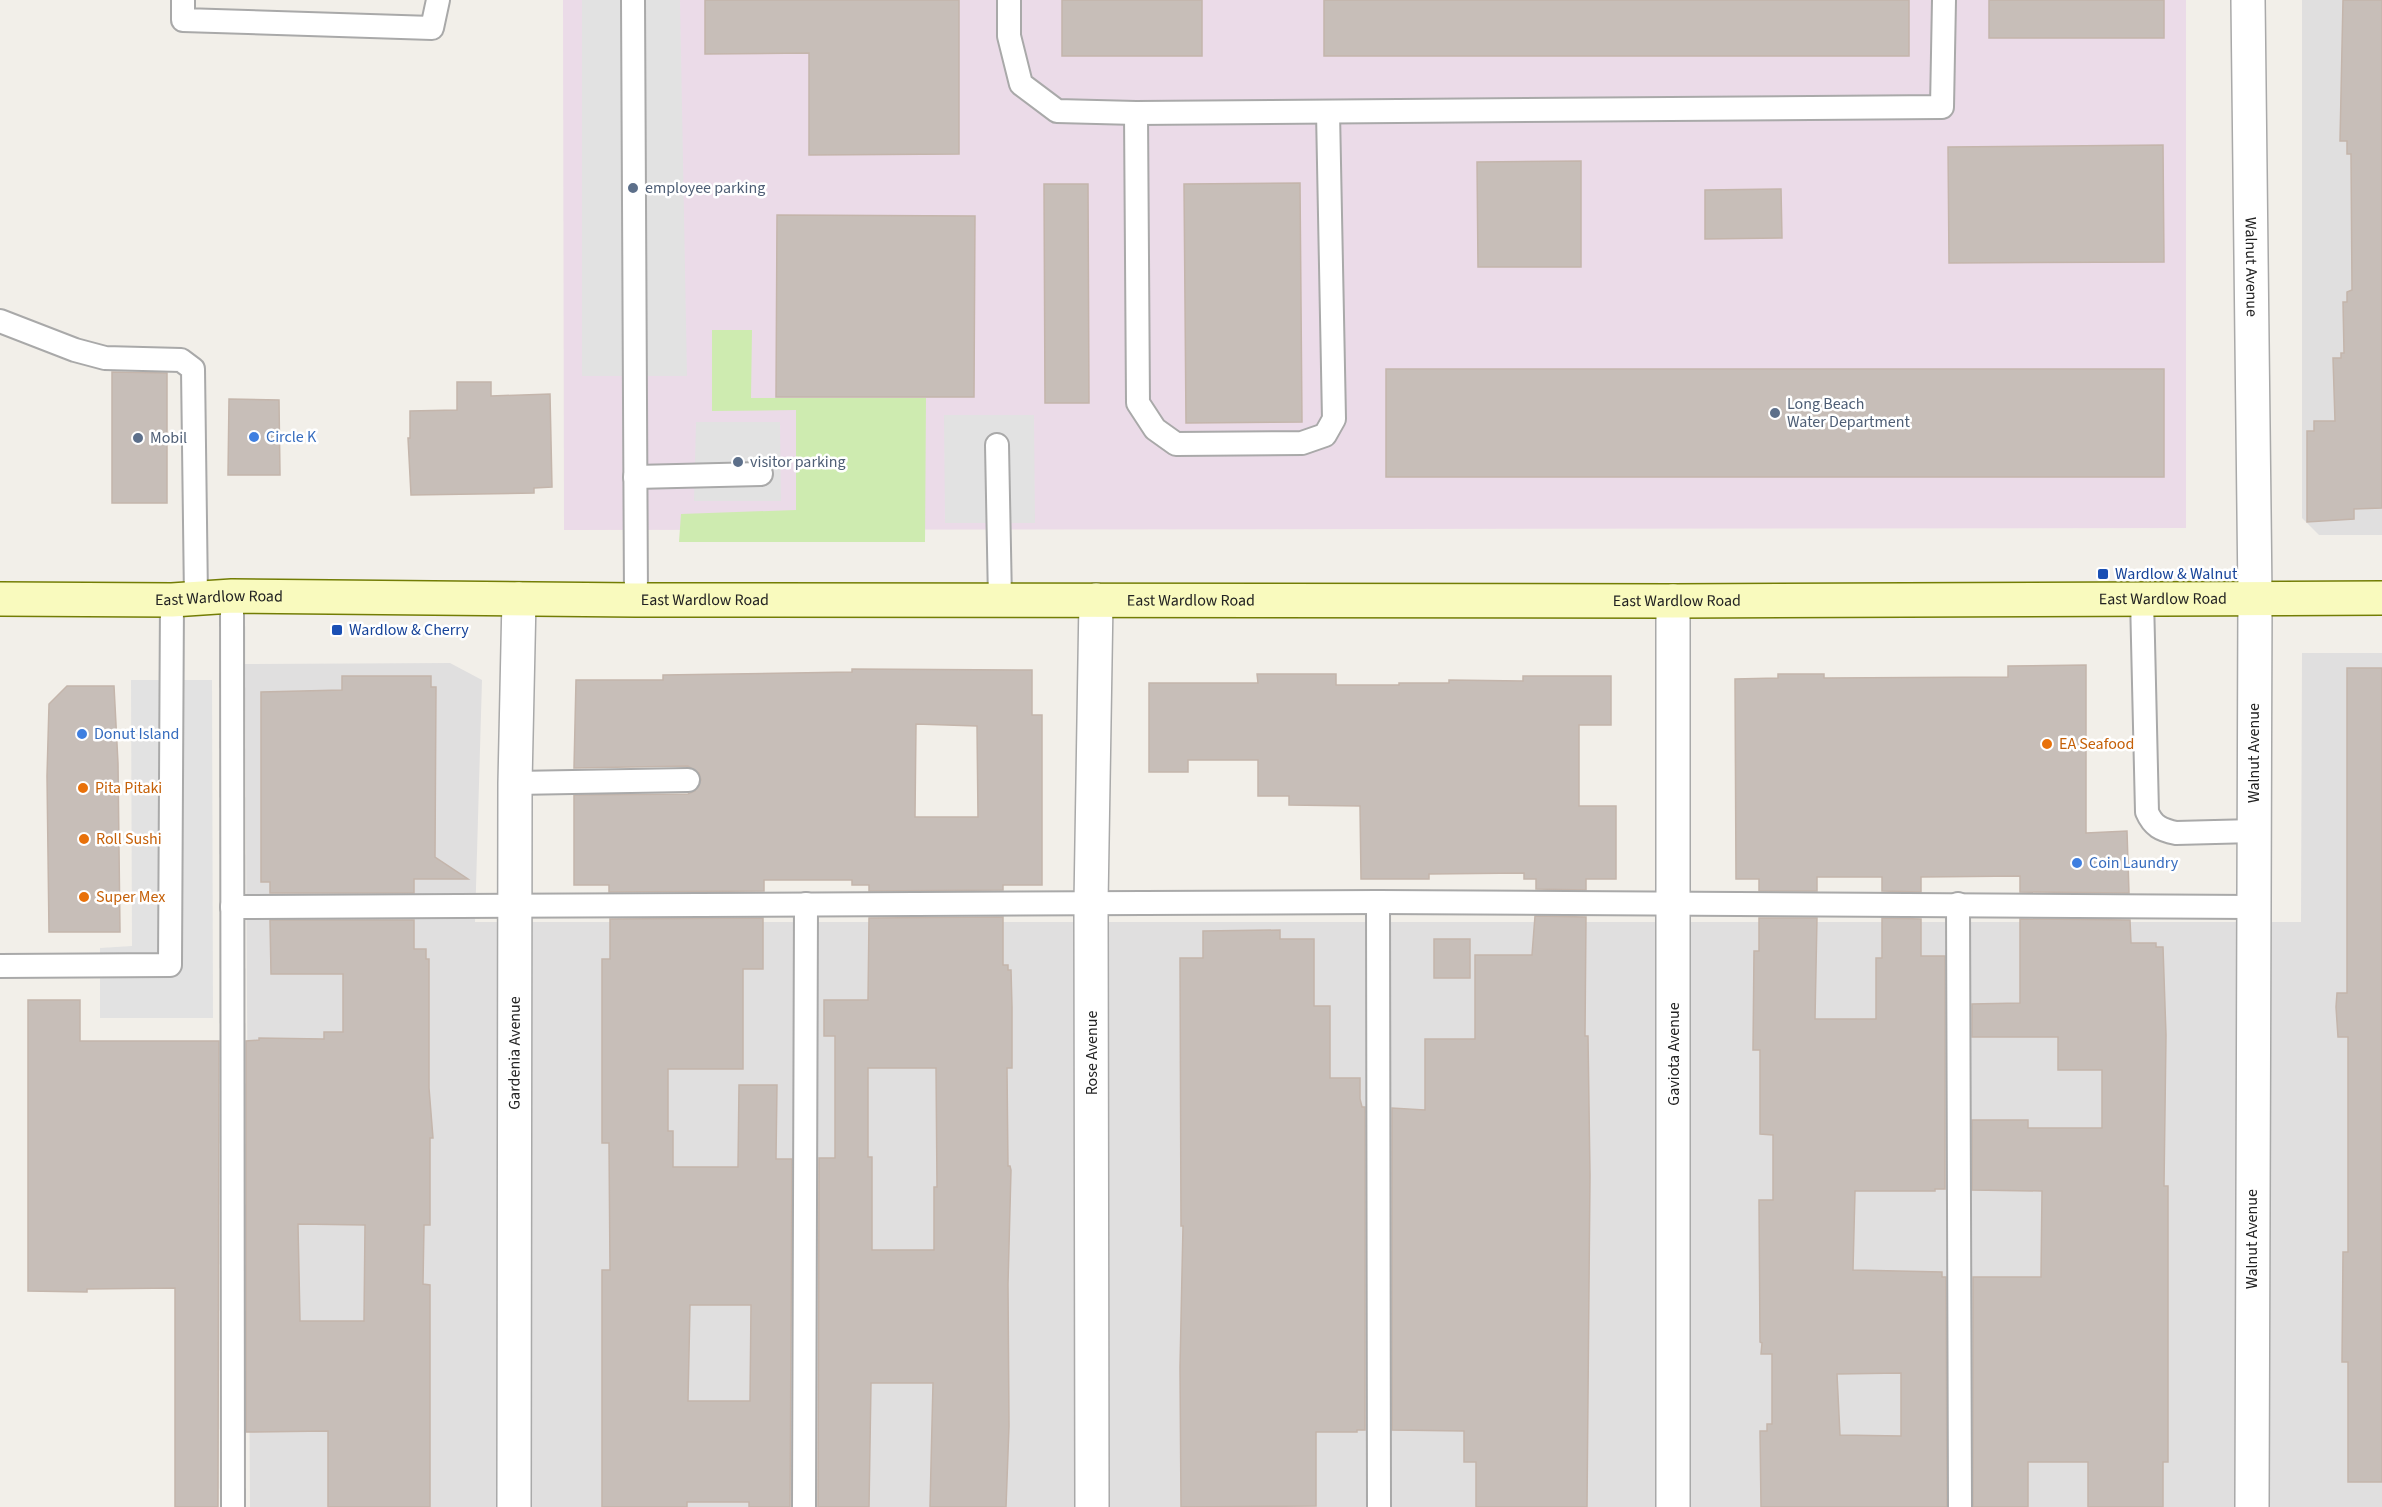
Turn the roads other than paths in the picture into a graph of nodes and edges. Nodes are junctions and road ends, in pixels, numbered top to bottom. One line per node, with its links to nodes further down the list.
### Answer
1 (183, 0): 2 (lane)
2 (438, 0)
3 (633, 0): 12 (lane)
4 (1009, 0): 8 (lane)
5 (1944, 0): 7 (lane)
6 (2248, 0): 14 (street, Walnut Avenue)
7 (1328, 112): 8 (lane); 8 (lane)
8 (1136, 113)
9 (0, 321): 18 (lane)
10 (997, 445): 21 (lane)
11 (761, 474): 12 (lane)
12 (635, 477): 20 (lane)
13 (232, 596): 18 (main road, East Wardlow Road); 19 (main road, East Wardlow Road); 33 (lane)
14 (2255, 597): 15 (main road, East Wardlow Road); 16 (main road, East Wardlow Road); 26 (street, Walnut Avenue)
15 (2142, 598): 23 (main road, East Wardlow Road); 26 (lane)
16 (2382, 598)
17 (0, 599): 18 (main road, East Wardlow Road)
18 (184, 599): 35 (lane)
19 (519, 599): 20 (main road, East Wardlow Road); 25 (street, Gardenia Avenue)
20 (636, 600): 21 (main road, East Wardlow Road)
21 (1000, 600): 22 (main road, East Wardlow Road)
22 (1096, 600): 23 (main road, East Wardlow Road); 29 (street, Rose Avenue)
23 (1673, 601): 28 (street, Gaviota Avenue)
24 (688, 780): 25 (lane)
25 (515, 783): 32 (street, Gardenia Avenue)
26 (2254, 831): 34 (street, Walnut Avenue)
27 (1378, 902): 28 (lane); 29 (lane); 40 (lane)
28 (1674, 902): 31 (lane); 41 (street, Gaviota Avenue)
29 (1091, 903): 30 (lane); 39 (street, Rose Avenue)
30 (806, 904): 32 (lane); 38 (lane)
31 (1958, 904): 34 (lane); 42 (lane)
32 (515, 905): 33 (lane); 37 (street, Gardenia Avenue)
33 (232, 907): 36 (lane)
34 (2253, 907): 43 (street, Walnut Avenue)
35 (0, 966)
36 (233, 1507)
37 (514, 1507)
38 (804, 1507)
39 (1092, 1507)
40 (1379, 1507)
41 (1673, 1507)
42 (1960, 1507)
43 (2252, 1507)

